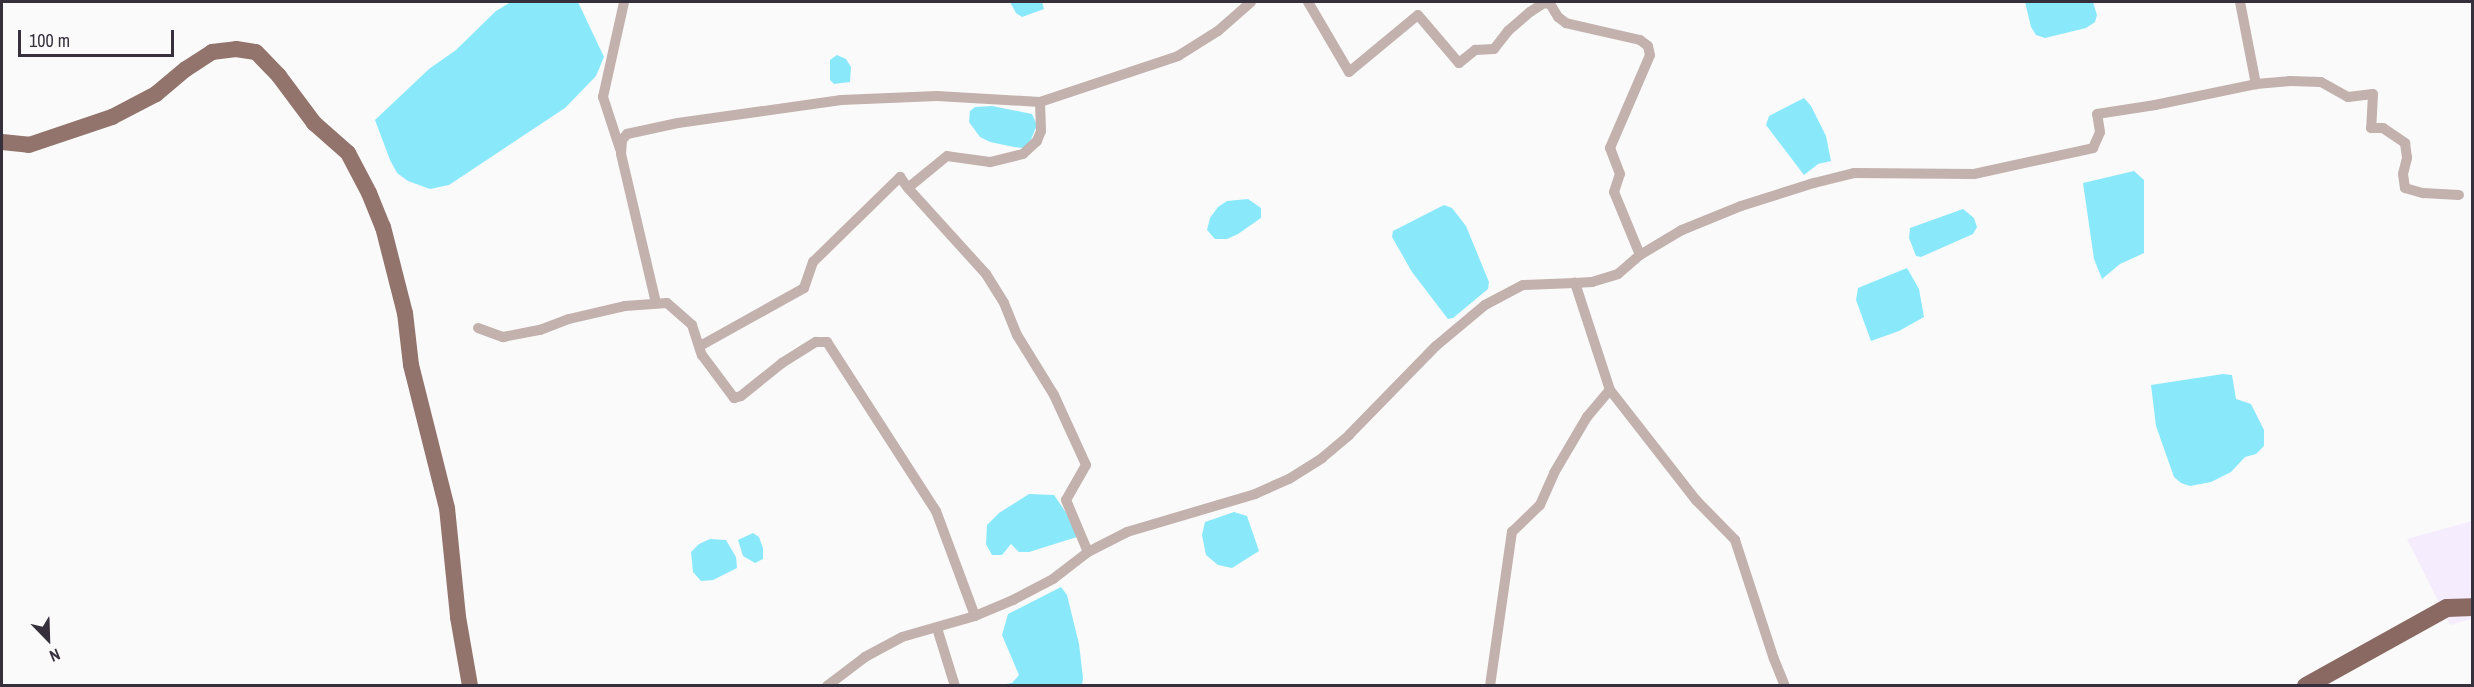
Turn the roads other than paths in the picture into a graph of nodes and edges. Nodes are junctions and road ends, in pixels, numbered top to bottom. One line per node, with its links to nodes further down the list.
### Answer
1 (624, 2): 9 (street)
2 (1251, 2): 7 (street)
3 (1308, 2): 5 (street)
4 (2240, 2): 6 (street)
5 (1549, 3): 12 (street)
6 (2256, 84): 11 (street); 12 (street)
7 (1040, 102): 9 (street); 10 (street)
8 (2, 142): 22 (main road)
9 (621, 154): 14 (street)
10 (908, 188): 16 (street); 18 (street)
11 (2459, 195)
12 (1640, 255): 13 (street)
13 (1575, 283): 17 (street); 18 (street)
14 (656, 303): 15 (street); 16 (street)
15 (478, 328)
16 (700, 346): 20 (street)
17 (1610, 390): 25 (street); 26 (street)
18 (1088, 552): 20 (street)
19 (2472, 607): 27 (highway)
20 (975, 616): 21 (street)
21 (937, 628): 23 (street); 24 (street)
22 (470, 686)
23 (827, 686)
24 (955, 686)
25 (1490, 686)
26 (1785, 686)
27 (2306, 686)

